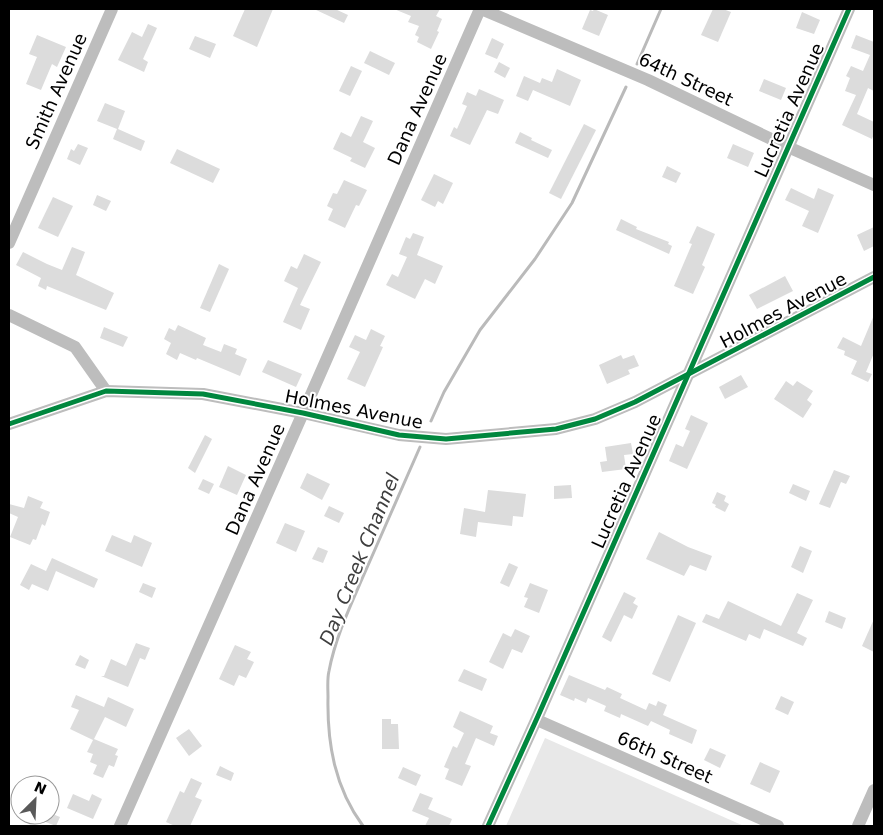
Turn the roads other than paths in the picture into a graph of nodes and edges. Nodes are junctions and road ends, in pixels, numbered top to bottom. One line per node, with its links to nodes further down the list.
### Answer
1 (112, 9): 6 (street, Smith Avenue)
2 (480, 9): 4 (street, 64th Street); 11 (street, Dana Avenue)
3 (849, 9): 4 (street, Lucretia Avenue)
4 (788, 147): 5 (street, 64th Street); 9 (street, Lucretia Avenue)
5 (874, 185)
6 (9, 243)
7 (874, 277): 9 (street, Holmes Avenue)
8 (9, 315): 10 (street)
9 (688, 375): 11 (street, Holmes Avenue); 13 (street, Lucretia Avenue)
10 (106, 390): 11 (street, Holmes Avenue); 12 (street, Holmes Avenue)
11 (304, 413): 15 (street, Dana Avenue)
12 (9, 424)
13 (537, 720): 16 (street, Lucretia Avenue); 17 (street, 66th Street)
14 (874, 790): 18 (street)
15 (120, 826)
16 (488, 826)
17 (778, 826)
18 (858, 826)

